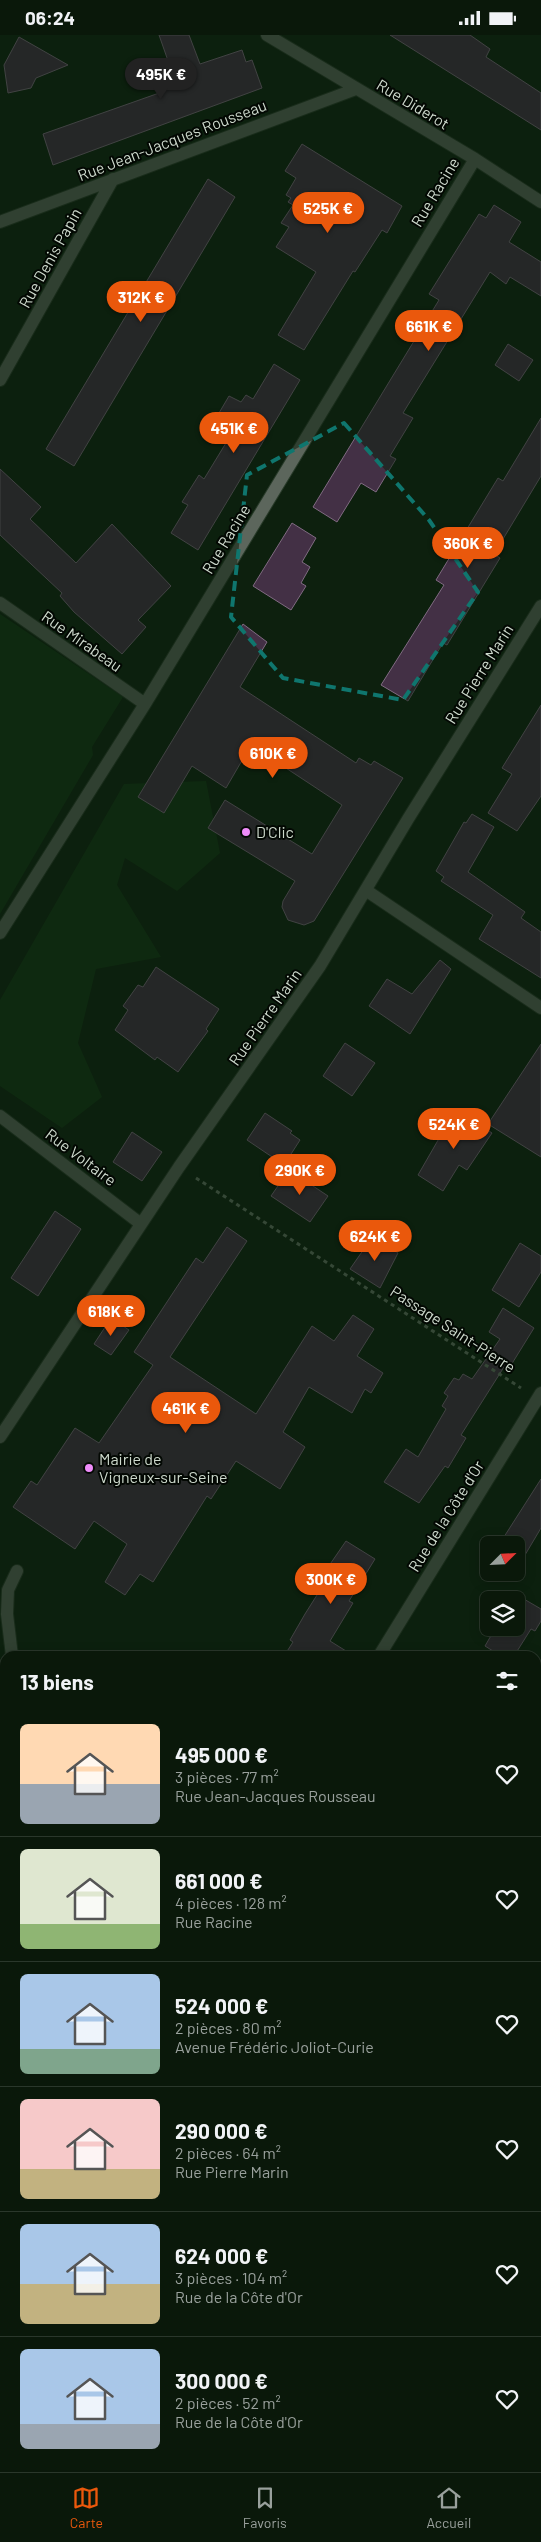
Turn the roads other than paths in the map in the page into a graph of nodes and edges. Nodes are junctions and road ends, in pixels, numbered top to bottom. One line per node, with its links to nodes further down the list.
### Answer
1 (267, 35): 2 (street, Rue Diderot)
2 (356, 89): 3 (street, Rue Diderot); 4 (street, Rue Jean-Jacques Rousseau)
3 (475, 159): 5 (street, Rue Diderot); 10 (street, Rue Racine)
4 (113, 179): 6 (street, Rue Jean-Jacques Rousseau); 7 (street, Rue Denis Papin)
5 (541, 202)
6 (3, 218)
7 (0, 380)
8 (0, 603): 10 (street, Rue Mirabeau)
9 (541, 606): 11 (street, Rue Pierre Marin)
10 (145, 704): 12 (street, Rue Racine)
11 (367, 891): 13 (street); 15 (street, Rue Pierre Marin)
12 (0, 933)
13 (541, 1008)
14 (0, 1116): 15 (street, Rue Voltaire)
15 (141, 1224): 17 (street, Rue Pierre Marin)
16 (539, 1396): 20 (street, Rue de la Côte d'Or)
17 (0, 1437)
18 (18, 1571): 19 (street)
19 (11, 1651)
20 (383, 1651)

